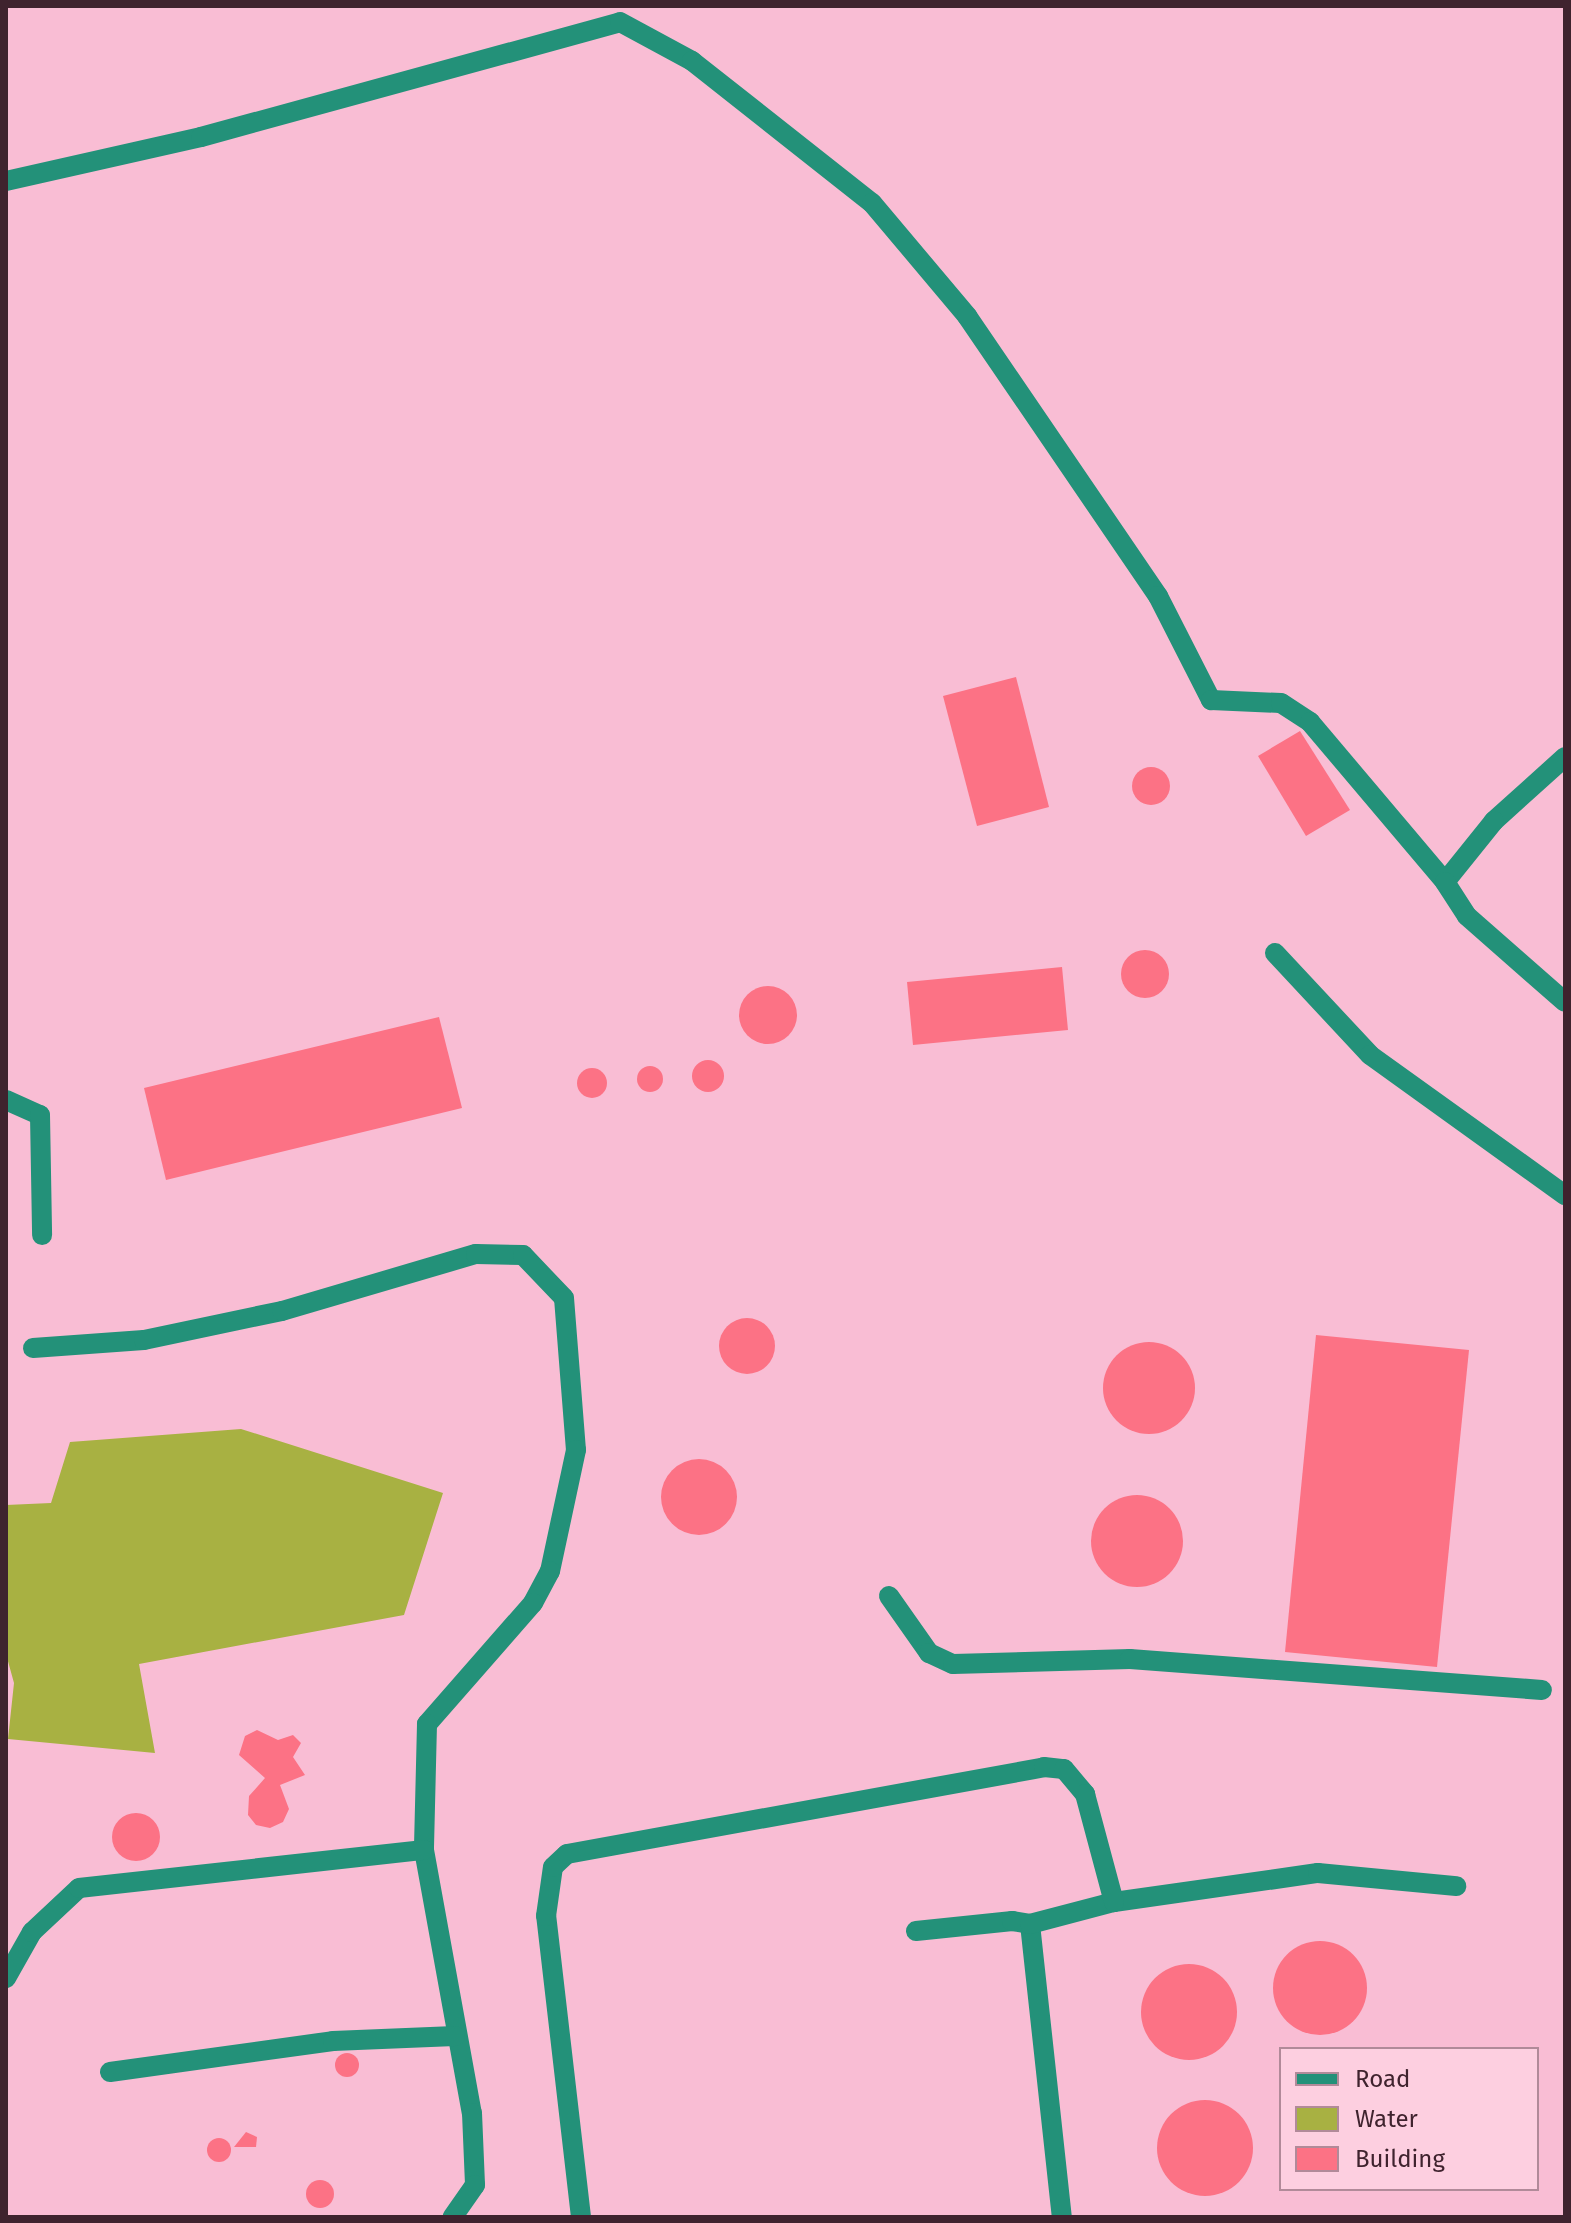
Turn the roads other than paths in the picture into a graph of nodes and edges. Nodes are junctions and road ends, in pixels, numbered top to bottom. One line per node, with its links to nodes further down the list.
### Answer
1 (6, 181): 3 (street)
2 (1565, 757): 3 (street)
3 (1445, 882): 5 (street)
4 (1275, 953): 7 (street)
5 (1565, 1002)
6 (6, 1100): 8 (street)
7 (1565, 1195)
8 (42, 1235)
9 (33, 1348): 12 (street)
10 (889, 1596): 11 (street)
11 (1542, 1690)
12 (424, 1850): 17 (street); 18 (street)
13 (1456, 1886): 14 (street)
14 (1114, 1902): 15 (street); 21 (street)
15 (1030, 1924): 16 (street); 22 (street)
16 (916, 1931)
17 (6, 1978)
18 (455, 2036): 19 (street); 20 (street)
19 (110, 2072)
20 (453, 2217)
21 (581, 2217)
22 (1062, 2217)

